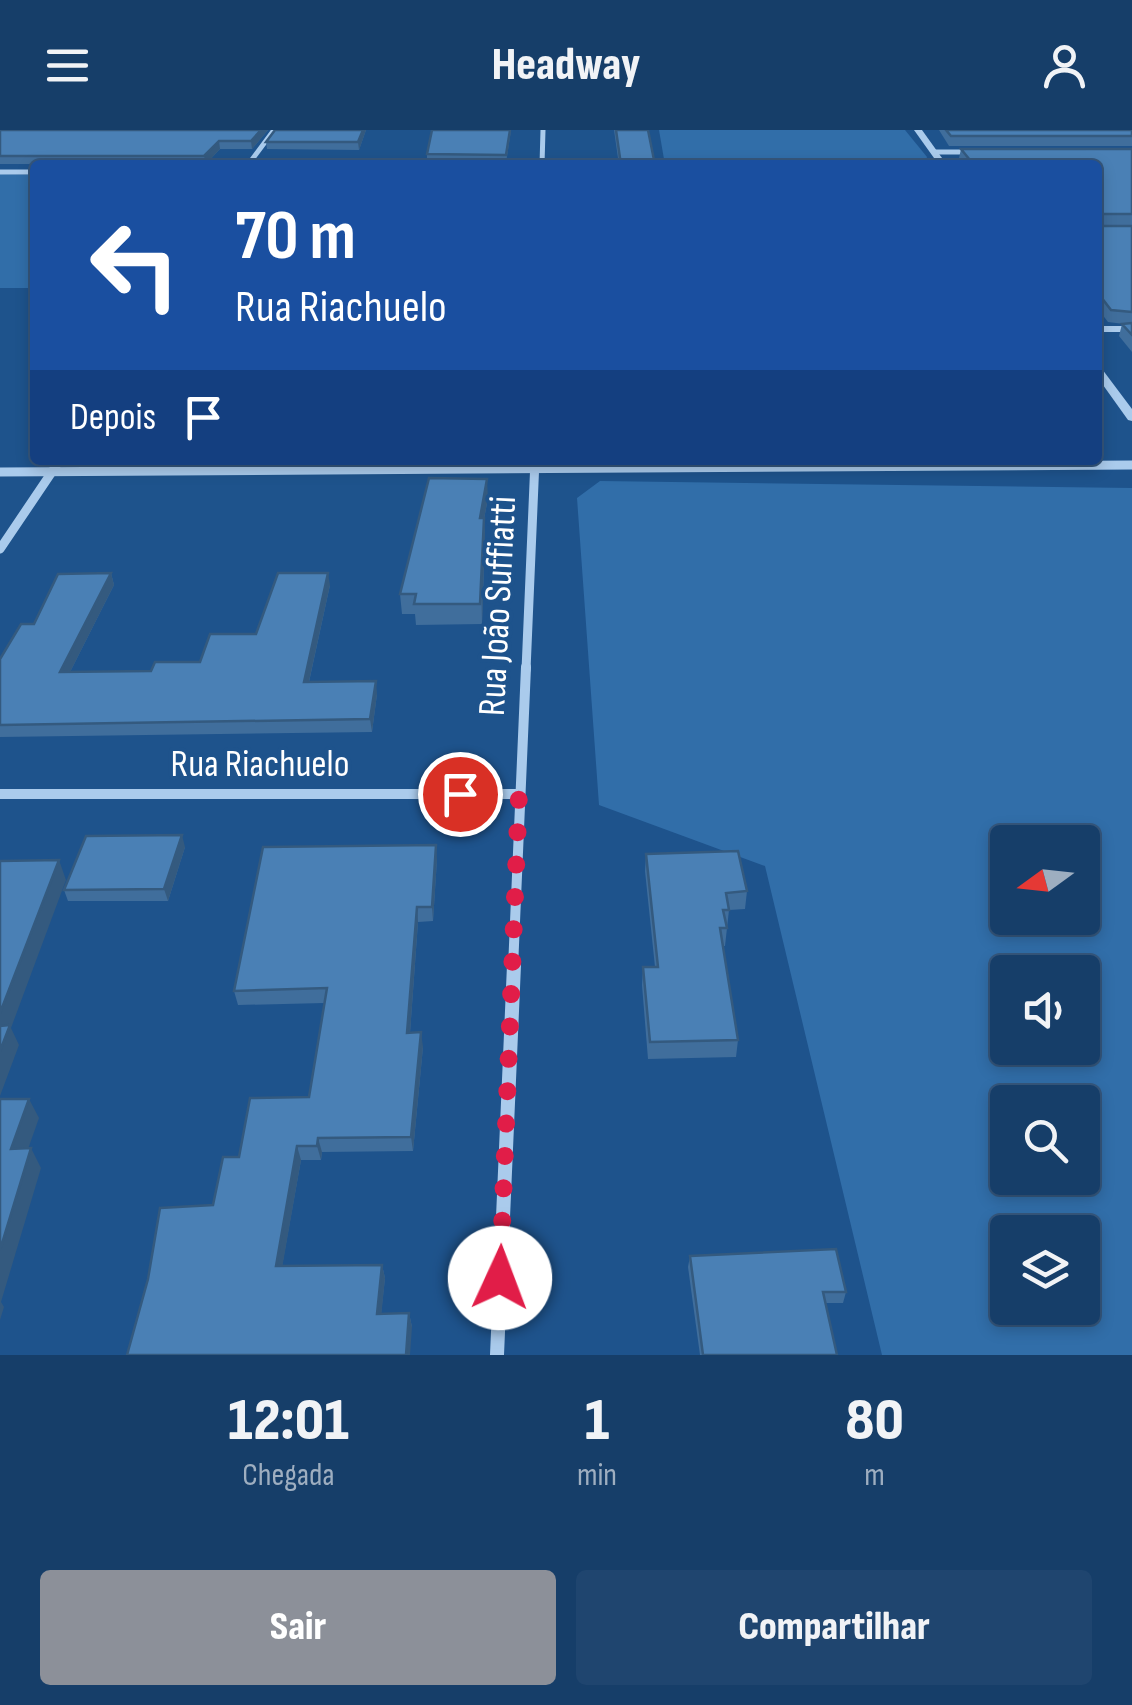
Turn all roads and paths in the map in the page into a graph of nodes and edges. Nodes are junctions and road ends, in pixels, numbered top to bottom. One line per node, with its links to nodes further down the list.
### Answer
1 (274, 130): 6 (street)
2 (542, 130): 7 (street)
3 (918, 130): 4 (street)
4 (934, 152): 5 (street); 8 (street)
5 (974, 152)
6 (252, 160)
7 (542, 160)
8 (940, 160)
9 (0, 172): 10 (street)
10 (30, 172)
11 (1132, 329): 12 (street)
12 (1102, 330)
13 (1102, 376): 14 (street)
14 (1132, 417)
15 (56, 465): 21 (street)
16 (474, 465): 21 (street)
17 (535, 465): 24 (street, Rua João Suffiatti)
18 (1102, 465): 19 (street)
19 (1132, 465)
20 (0, 472): 21 (street)
21 (50, 472): 22 (street)
22 (0, 550)
23 (0, 794): 24 (street, Rua Riachuelo)
24 (519, 794): 25 (street, Rua João Suffiatti)
25 (497, 1355)

